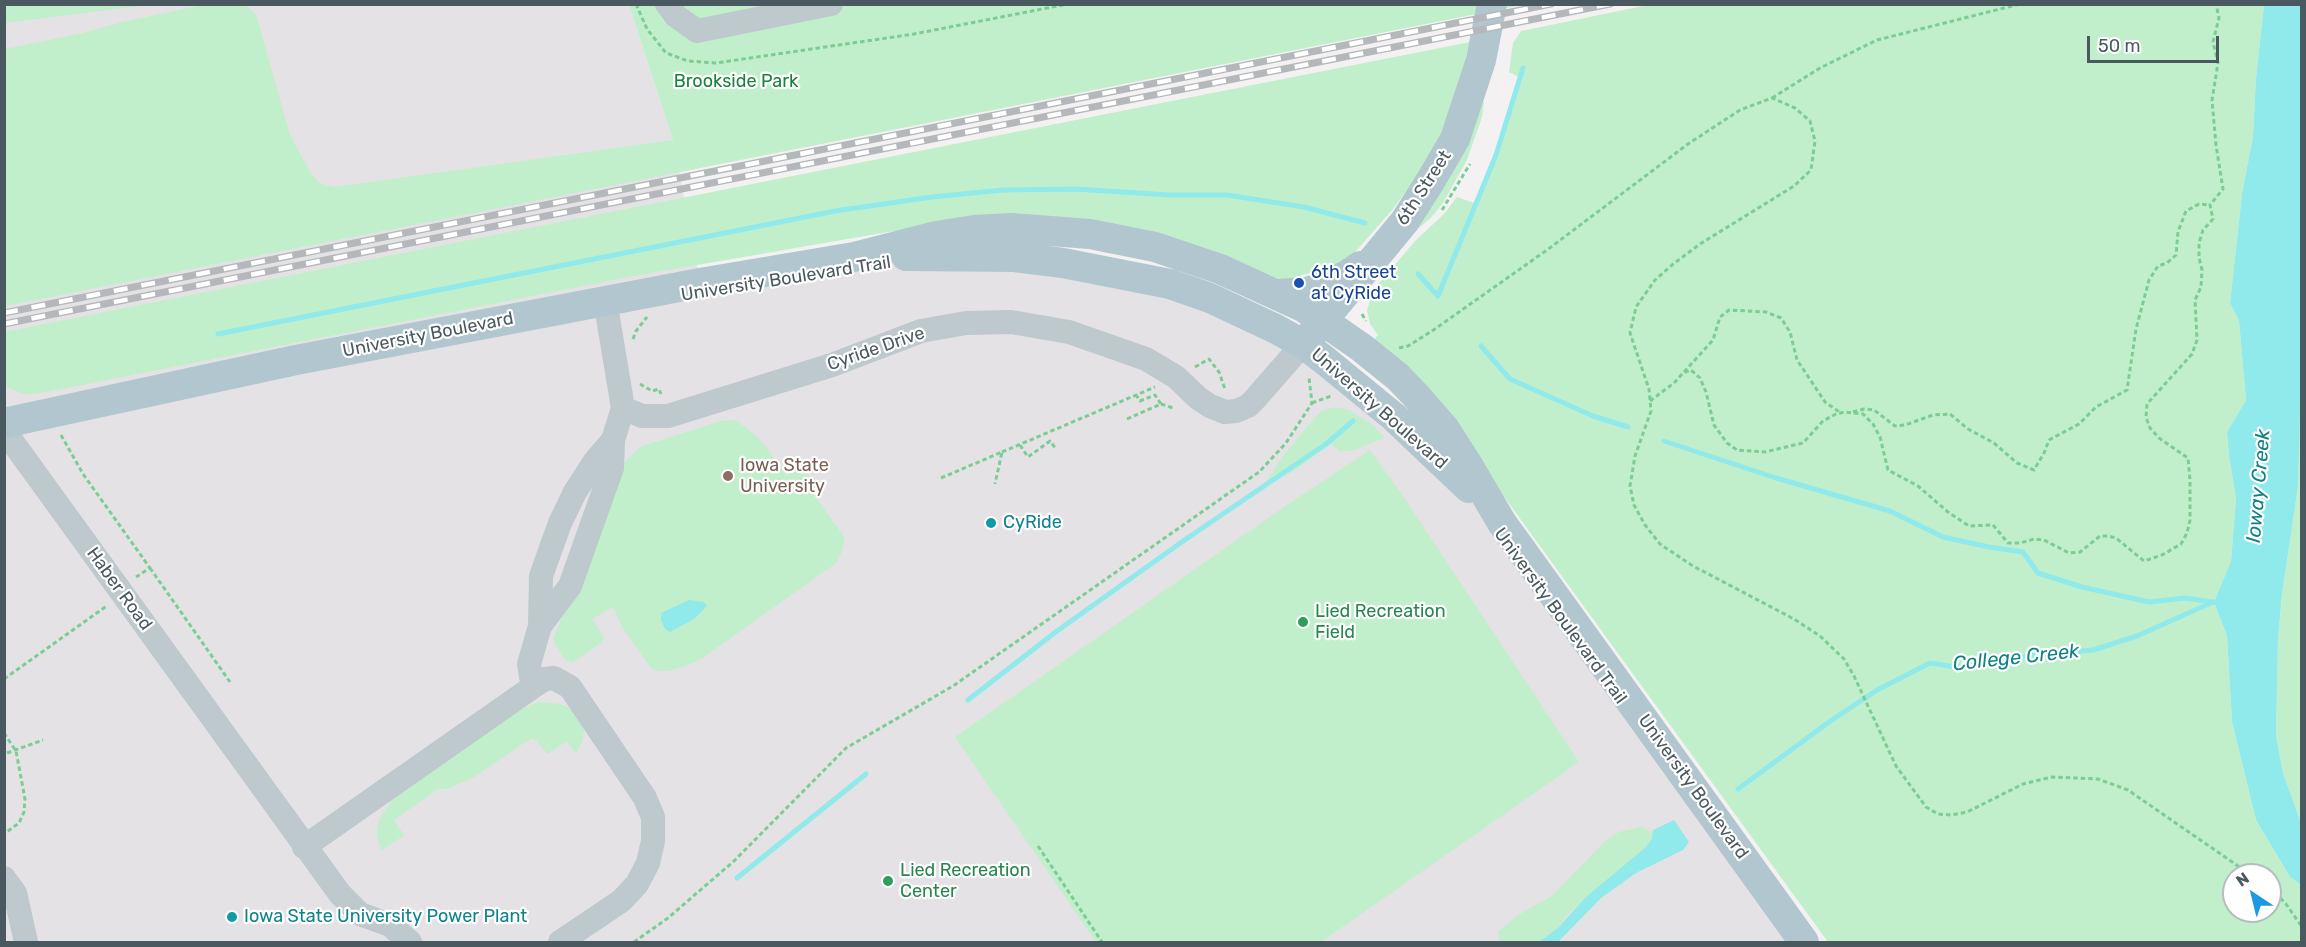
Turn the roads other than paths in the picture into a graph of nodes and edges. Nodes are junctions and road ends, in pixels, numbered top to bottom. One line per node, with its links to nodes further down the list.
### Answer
1 (667, 4): 2 (street)
2 (831, 4)
3 (1492, 4): 4 (main road, 6th Street)
4 (1381, 250): 6 (main road); 8 (main road, 6th Street)
5 (854, 257): 6 (main road, University Boulevard); 7 (main road, University Boulevard); 9 (main road, University Boulevard)
6 (1277, 294): 8 (main road, University Boulevard)
7 (605, 300): 10 (street); 11 (main road, University Boulevard)
8 (1324, 320): 9 (main road, 6th Street); 12 (main road, University Boulevard)
9 (1308, 358): 10 (street, Cyride Drive); 12 (main road, University Boulevard)
10 (623, 408): 13 (street)
11 (4, 425): 14 (street, Haber Road)
12 (1502, 523): 16 (main road, University Boulevard)
13 (537, 684): 14 (street); 19 (street)
14 (304, 847): 18 (street, Haber Road)
15 (4, 878): 17 (street)
16 (1778, 905): 20 (main road, University Boulevard); 21 (main road, University Boulevard)
17 (26, 942)
18 (410, 942)
19 (560, 942)
20 (1804, 942)
21 (1809, 942)

